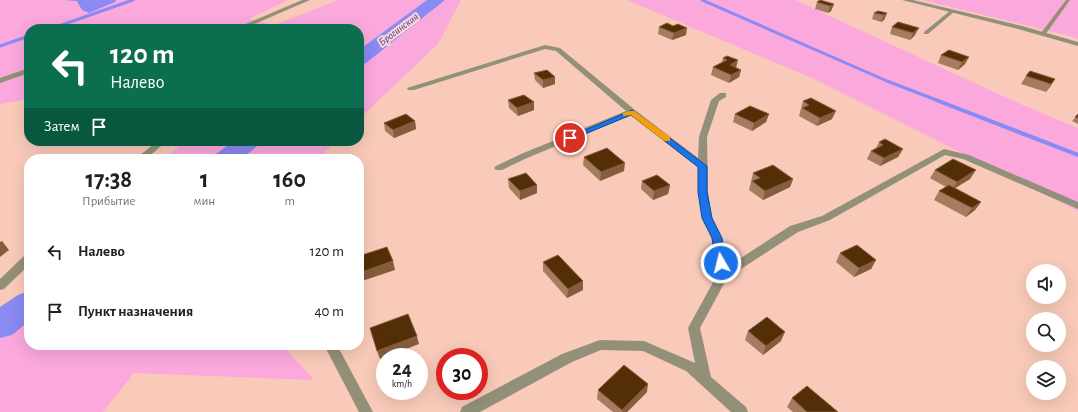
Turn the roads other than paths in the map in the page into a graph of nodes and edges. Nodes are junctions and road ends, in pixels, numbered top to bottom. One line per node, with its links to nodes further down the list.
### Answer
1 (307, 0): 5 (street)
2 (905, 0): 4 (street)
3 (1068, 0): 7 (lane)
4 (953, 11): 6 (lane); 7 (street)
5 (249, 24)
6 (926, 33)
7 (1043, 34): 8 (street)
8 (1078, 44)
9 (24, 72): 10 (street)
10 (0, 81)
11 (411, 88): 13 (street)
12 (723, 95): 16 (street)
13 (632, 112): 16 (street); 17 (street)
14 (157, 146): 15 (street)
15 (146, 154)
16 (703, 166): 20 (street)
17 (499, 168)
18 (1078, 206): 20 (street)
19 (24, 263): 21 (street)
20 (722, 275): 23 (street)
21 (0, 286)
22 (333, 350): 24 (street)
23 (705, 379): 25 (street); 26 (street)
24 (366, 412)
25 (467, 412)
26 (741, 412)

